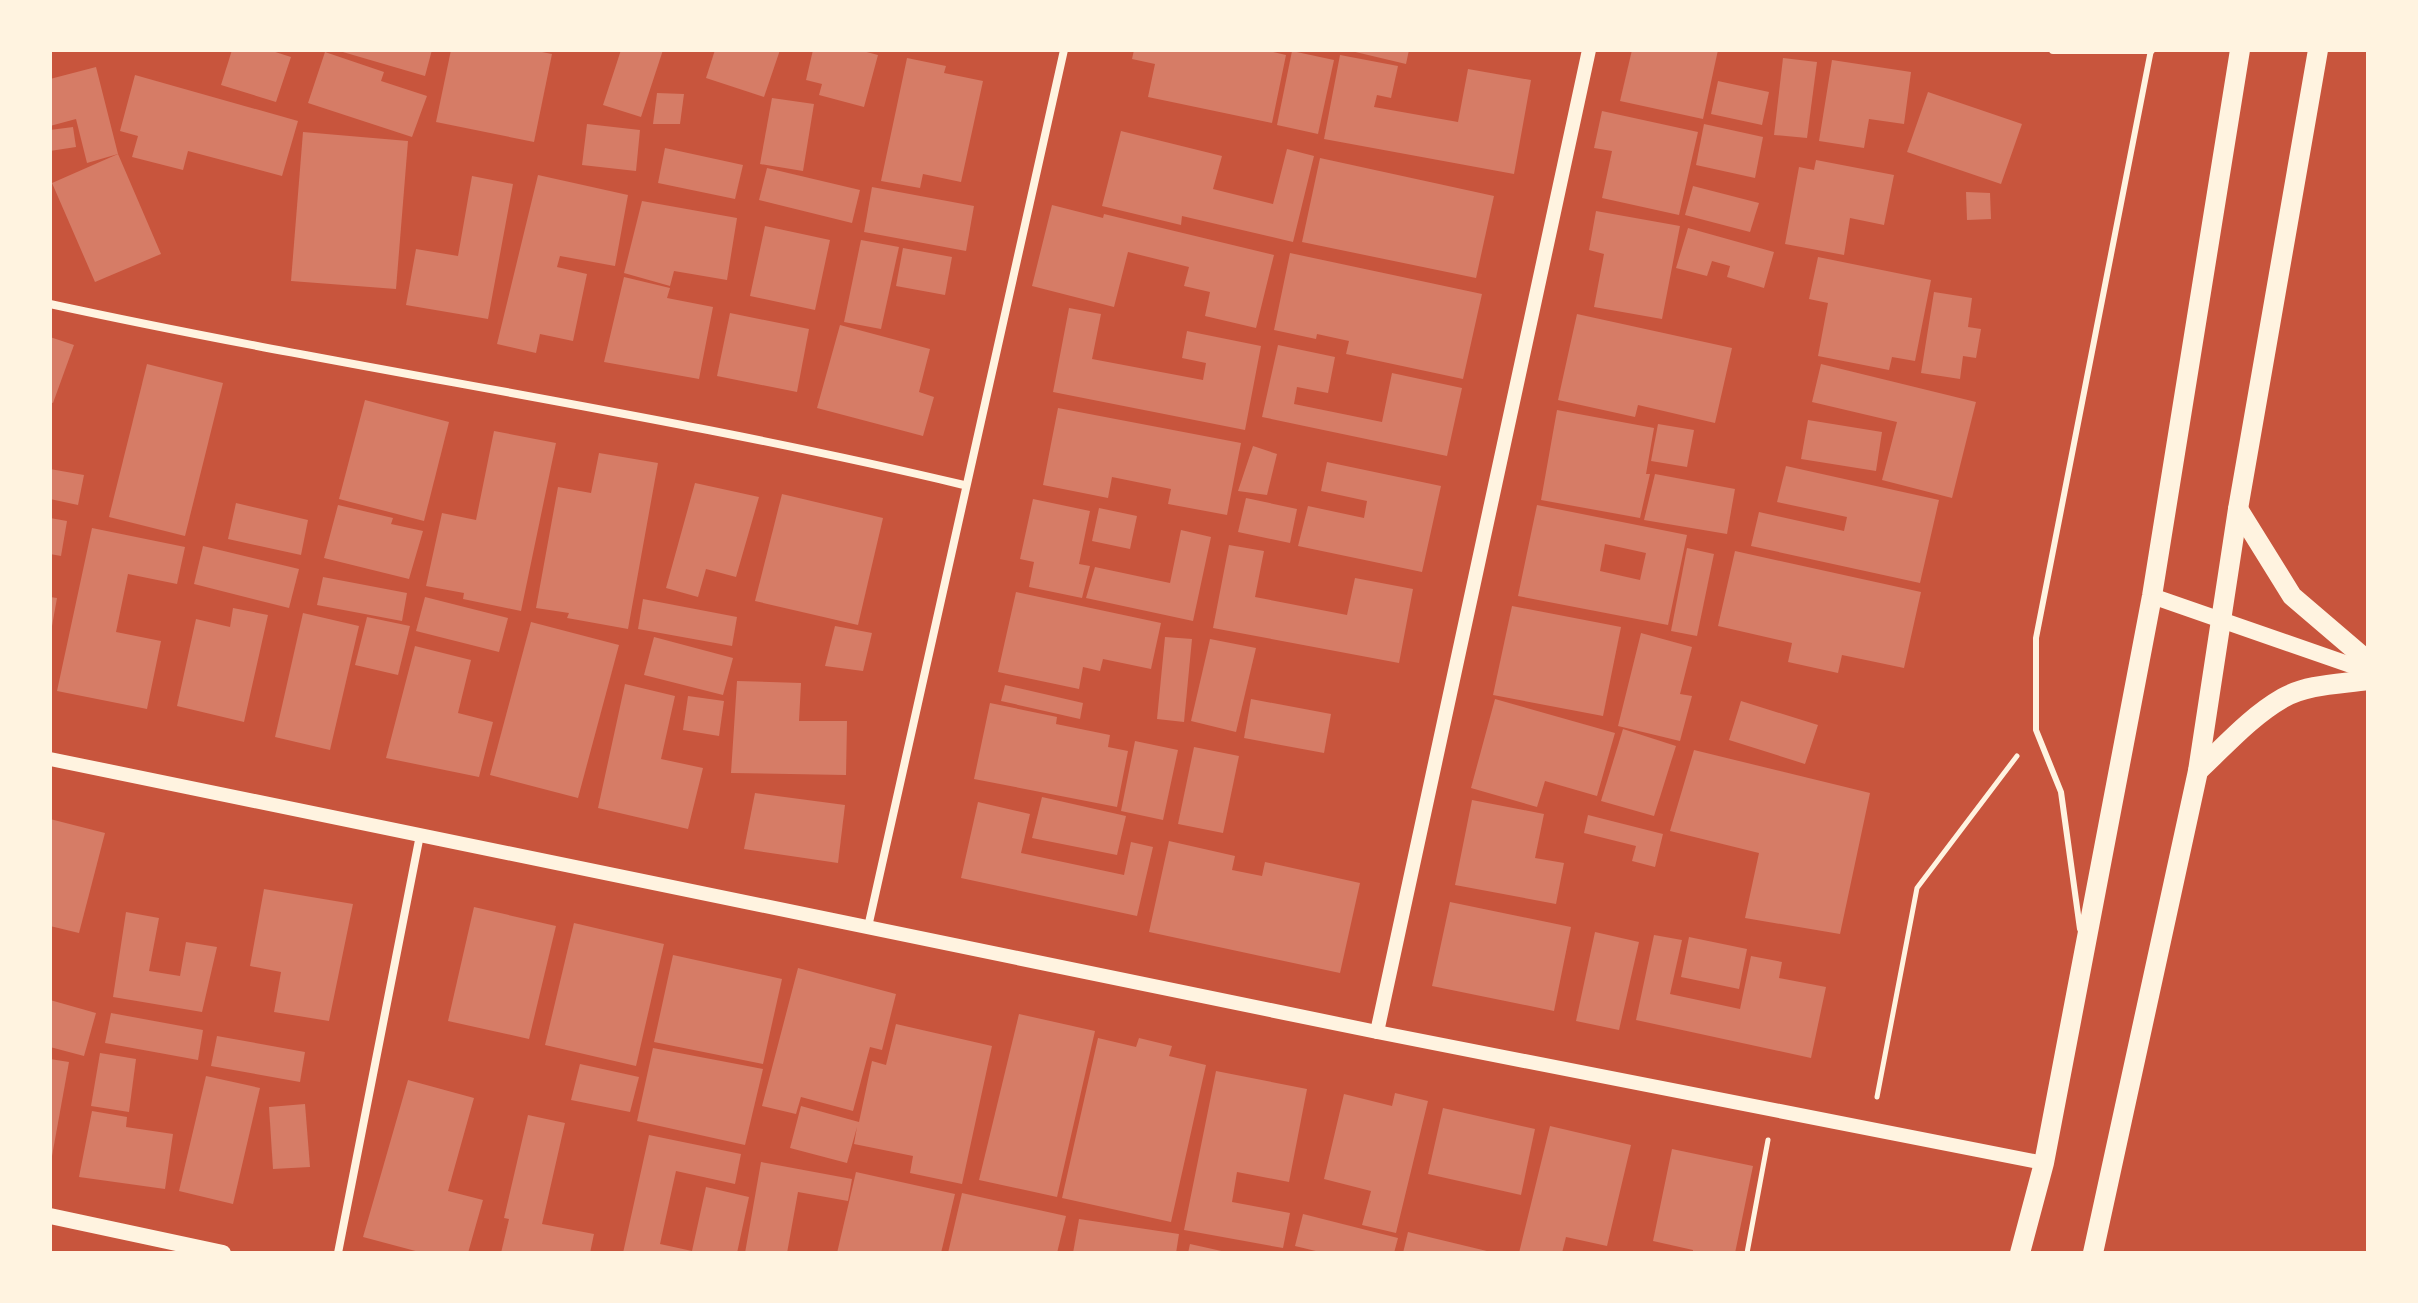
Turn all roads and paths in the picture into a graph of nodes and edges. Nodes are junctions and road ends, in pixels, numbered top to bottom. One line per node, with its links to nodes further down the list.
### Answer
1 (1064, 50): 8 (street)
2 (1589, 50): 21 (street)
3 (2053, 50): 4 (street)
4 (2151, 50): 15 (lane)
5 (2240, 50): 10 (main road)
6 (2318, 50): 9 (main road)
7 (50, 304): 8 (street)
8 (964, 485): 19 (street)
9 (2238, 509): 11 (main road); 12 (main road)
10 (2152, 596): 11 (main road); 20 (main road)
11 (2222, 620): 13 (main road); 17 (main road)
12 (2368, 661)
13 (2368, 671)
14 (2368, 680): 17 (main road)
15 (2036, 730): 20 (lane); 23 (path)
16 (50, 759): 18 (street)
17 (2198, 771): 30 (main road)
18 (420, 835): 19 (street); 27 (street)
19 (868, 927): 21 (street)
20 (2084, 953): 24 (main road)
21 (1377, 1032): 22 (street)
22 (1773, 1110): 23 (street); 28 (path)
23 (1871, 1129): 24 (street)
24 (2044, 1163): 29 (main road)
25 (50, 1216): 26 (main road)
26 (223, 1253)
27 (338, 1253)
28 (1747, 1253)
29 (2020, 1253)
30 (2093, 1253)

